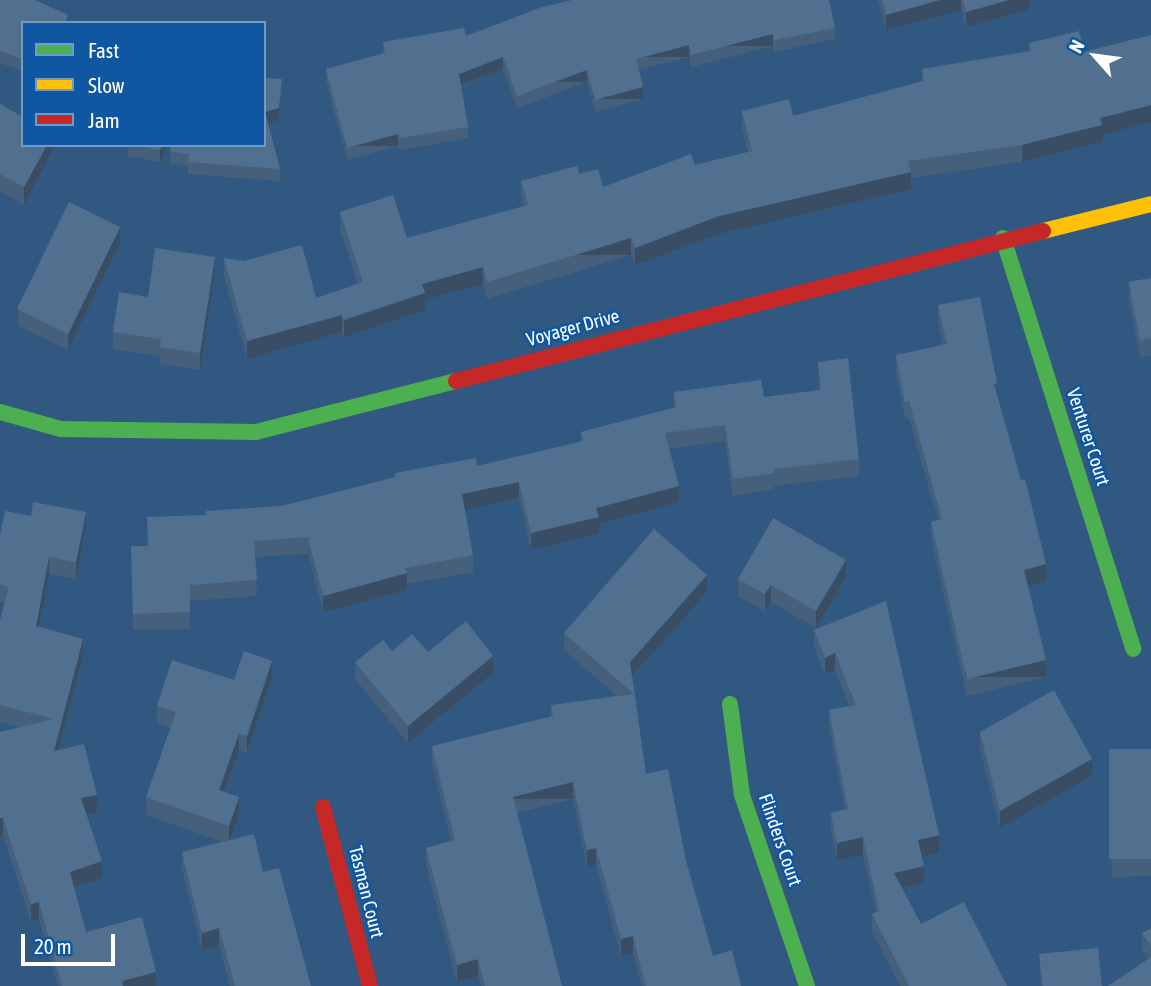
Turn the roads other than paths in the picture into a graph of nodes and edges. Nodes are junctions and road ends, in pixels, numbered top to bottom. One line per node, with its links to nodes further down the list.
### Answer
1 (1151, 204): 2 (street, Voyager Drive)
2 (1003, 238): 3 (street, Voyager Drive); 4 (street, Venturer Court)
3 (0, 412)
4 (1133, 649)
5 (730, 704): 8 (street, Flinders Court)
6 (323, 807): 7 (street, Tasman Court)
7 (370, 986)
8 (807, 986)

